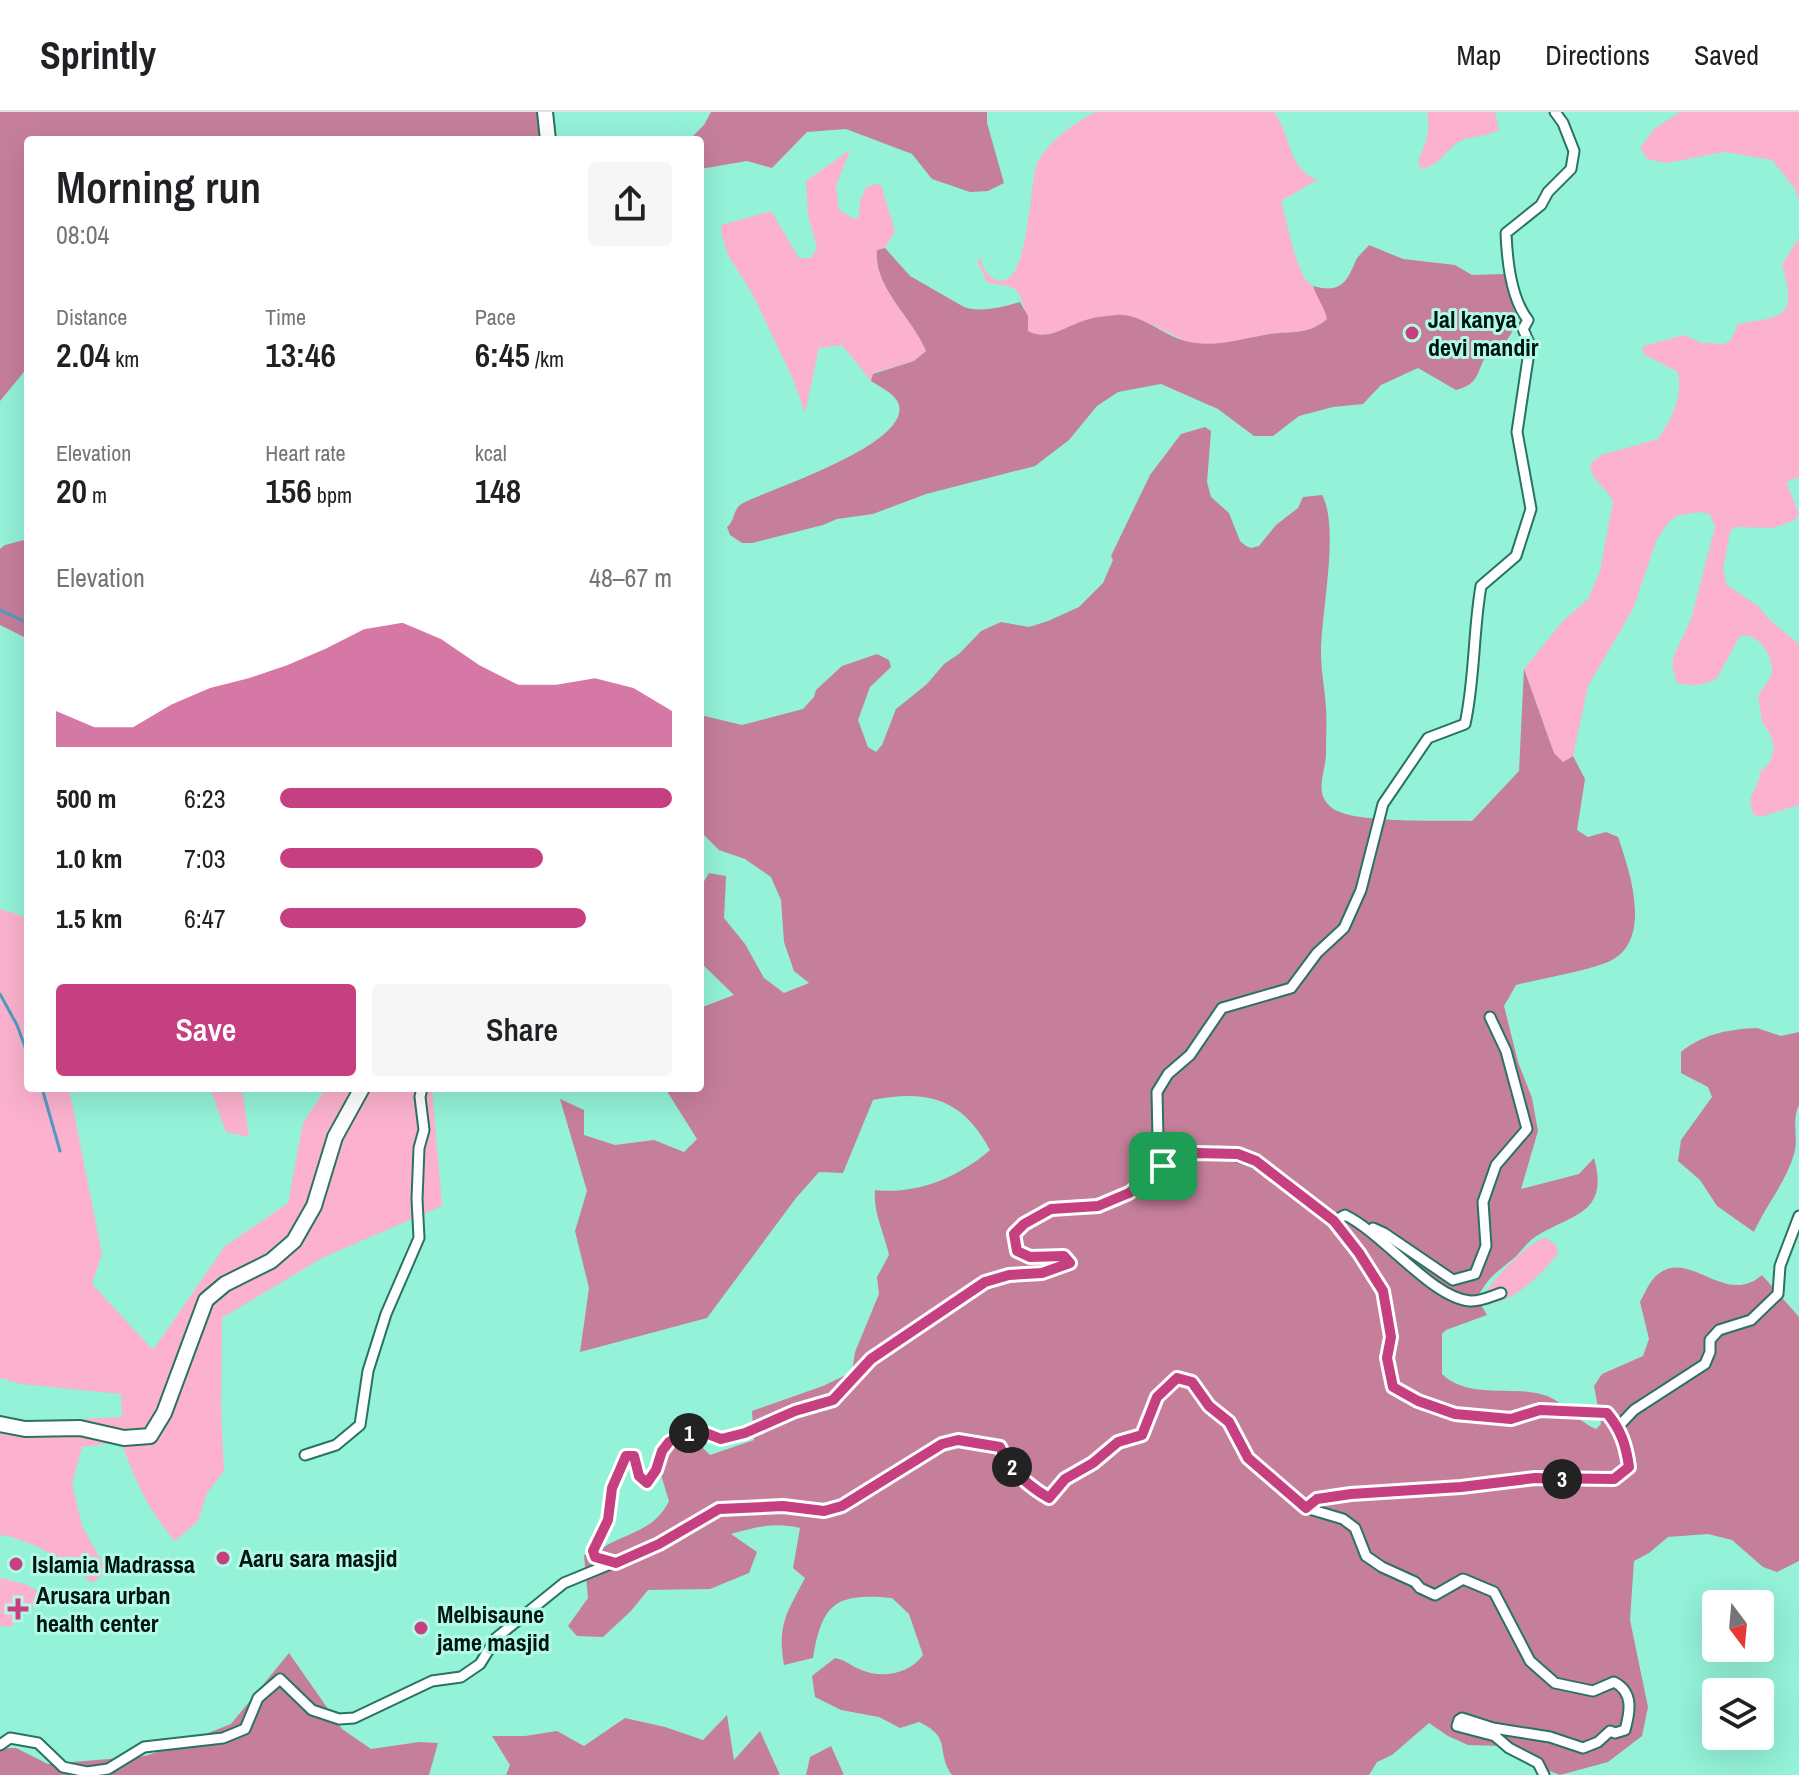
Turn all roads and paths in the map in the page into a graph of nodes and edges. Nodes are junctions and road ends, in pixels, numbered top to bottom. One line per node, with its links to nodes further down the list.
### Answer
1 (545, 112): 3 (main road)
2 (1555, 112): 7 (street)
3 (548, 136)
4 (1490, 1017): 10 (street)
5 (360, 1092): 12 (main road)
6 (421, 1092): 14 (street)
7 (1163, 1166): 9 (street); 16 (street)
8 (1799, 1216): 13 (street)
9 (1334, 1221): 10 (street); 13 (street)
10 (1362, 1224): 11 (street)
11 (1501, 1293)
12 (0, 1424)
13 (1618, 1427): 15 (street)
14 (305, 1455)
15 (1306, 1508): 16 (street); 18 (street)
16 (616, 1563): 17 (street)
17 (0, 1745)
18 (1544, 1775)

